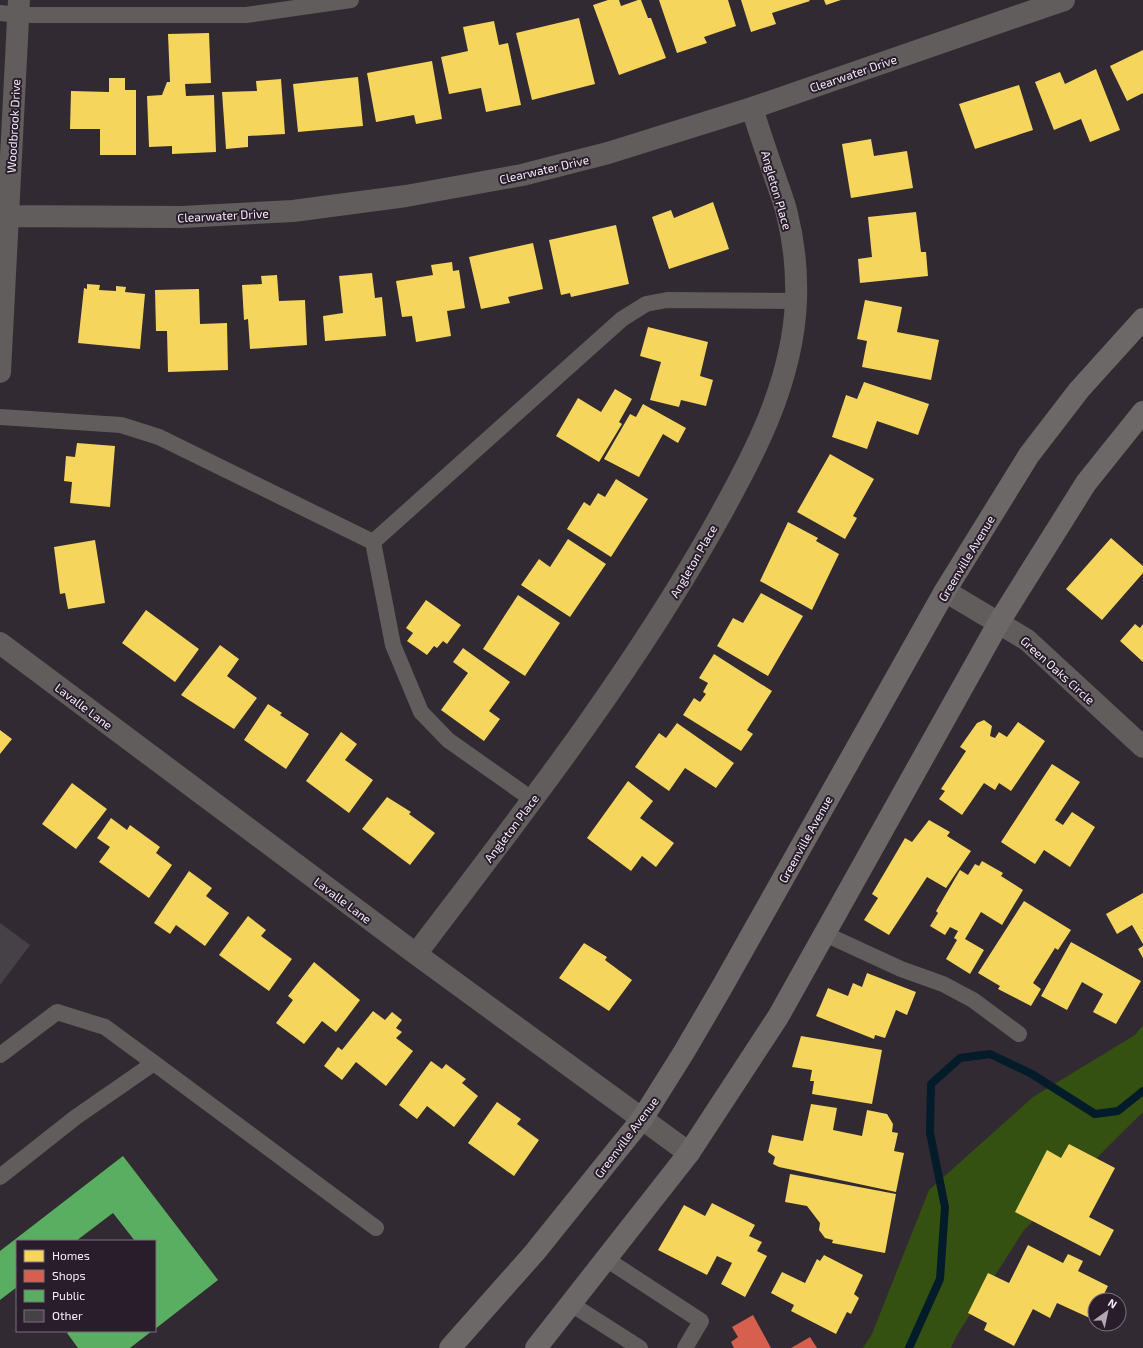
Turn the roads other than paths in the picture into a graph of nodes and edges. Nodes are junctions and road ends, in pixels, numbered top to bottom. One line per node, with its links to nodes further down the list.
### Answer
1 (351, 0): 3 (lane)
2 (1064, 0): 4 (street, Clearwater Drive)
3 (13, 9): 5 (street, Woodbrook Drive)
4 (752, 108): 5 (street, Clearwater Drive); 6 (street, Angleton Place)
5 (5, 216): 8 (street, Woodbrook Drive)
6 (796, 301): 11 (lane); 16 (street, Angleton Place)
7 (1143, 319): 12 (main road, Greenville Avenue)
8 (0, 372)
9 (1143, 412): 13 (main road)
10 (0, 417): 11 (lane)
11 (373, 542): 16 (lane)
12 (945, 592): 13 (street, Green Oaks Circle); 22 (main road, Greenville Avenue)
13 (999, 622): 15 (street, Green Oaks Circle); 17 (main road)
14 (0, 643): 18 (street, Lavalle Lane)
15 (1143, 747)
16 (533, 800): 18 (street, Angleton Place)
17 (824, 934): 19 (lane); 23 (main road)
18 (416, 954): 22 (street, Lavalle Lane)
19 (1019, 1034)
20 (0, 1055): 21 (lane)
21 (154, 1063): 24 (lane); 25 (lane)
22 (642, 1119): 23 (street, Lavalle Lane); 29 (main road, Greenville Avenue)
23 (689, 1153): 26 (main road)
24 (0, 1177)
25 (376, 1228)
26 (606, 1259): 27 (main road); 32 (lane)
27 (571, 1304): 28 (lane); 30 (main road)
28 (618, 1343): 31 (lane)
29 (450, 1348)
30 (536, 1348)
31 (640, 1348)
32 (685, 1348)

